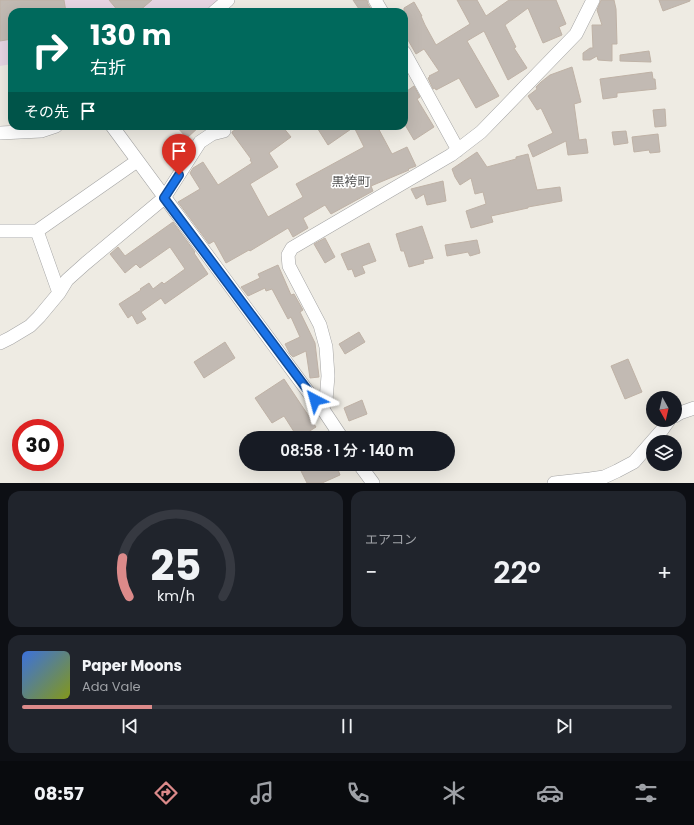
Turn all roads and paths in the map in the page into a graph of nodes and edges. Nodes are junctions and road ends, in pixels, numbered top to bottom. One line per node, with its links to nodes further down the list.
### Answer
1 (228, 0): 3 (street)
2 (593, 0): 9 (street)
3 (219, 8)
4 (408, 59): 9 (street)
5 (44, 130): 8 (street)
6 (115, 130): 10 (street)
7 (224, 131): 11 (street)
8 (0, 133)
9 (458, 150): 16 (street)
10 (137, 161): 11 (street); 13 (street)
11 (164, 198): 14 (street); 16 (street)
12 (0, 231): 13 (street)
13 (37, 231): 14 (street)
14 (59, 293): 15 (street)
15 (0, 342)
16 (322, 408): 20 (street)
17 (694, 408): 18 (street)
18 (682, 412)
19 (664, 427): 23 (street)
20 (337, 431)
21 (364, 471): 22 (street)
22 (373, 483)
23 (554, 483)

